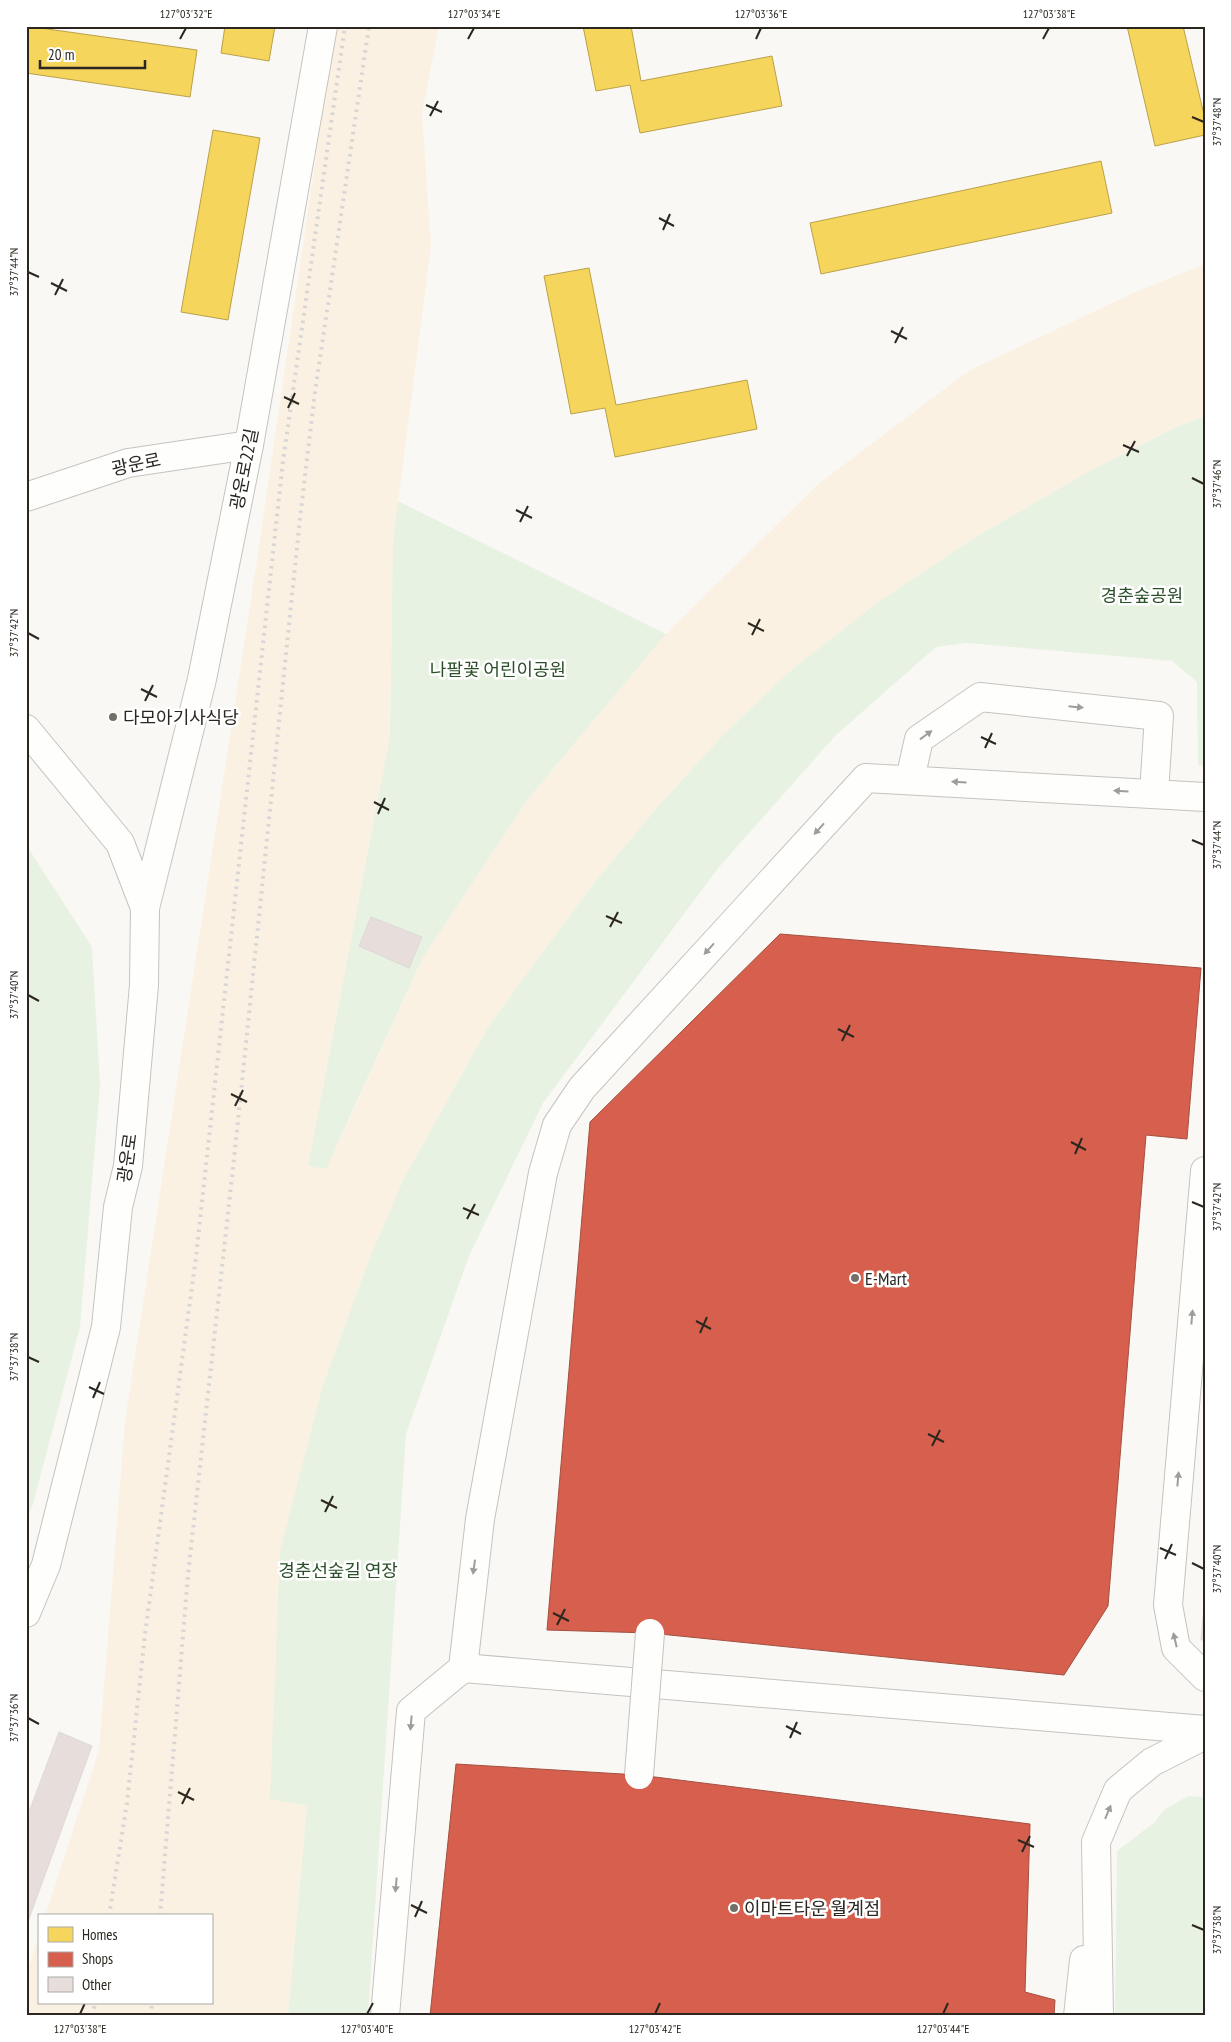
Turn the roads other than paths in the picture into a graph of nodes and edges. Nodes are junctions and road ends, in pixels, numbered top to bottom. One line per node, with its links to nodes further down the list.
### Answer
1 (323, 26): 2 (street, 광운로22길)
2 (250, 445): 3 (street, 광운로); 8 (street, 광운로22길)
3 (26, 497)
4 (26, 729): 8 (street, 광운로)
5 (910, 779): 6 (street, one-way to 5); 6 (street, one-way to 6); 12 (street, one-way to 12)
6 (1154, 793): 7 (street)
7 (1205, 797)
8 (145, 908): 10 (street, 광운로)
9 (1205, 1171): 13 (street, one-way to 9)
10 (26, 1613)
11 (650, 1633): 16 (street, bridge)
12 (463, 1668): 14 (street); 18 (street, one-way to 18)
13 (1205, 1677)
14 (1205, 1730)
15 (1205, 1735): 17 (street, one-way to 15)
16 (639, 1775)
17 (1096, 1842): 19 (street); 20 (street)
18 (385, 2016)
19 (1078, 2016)
20 (1099, 2016)

